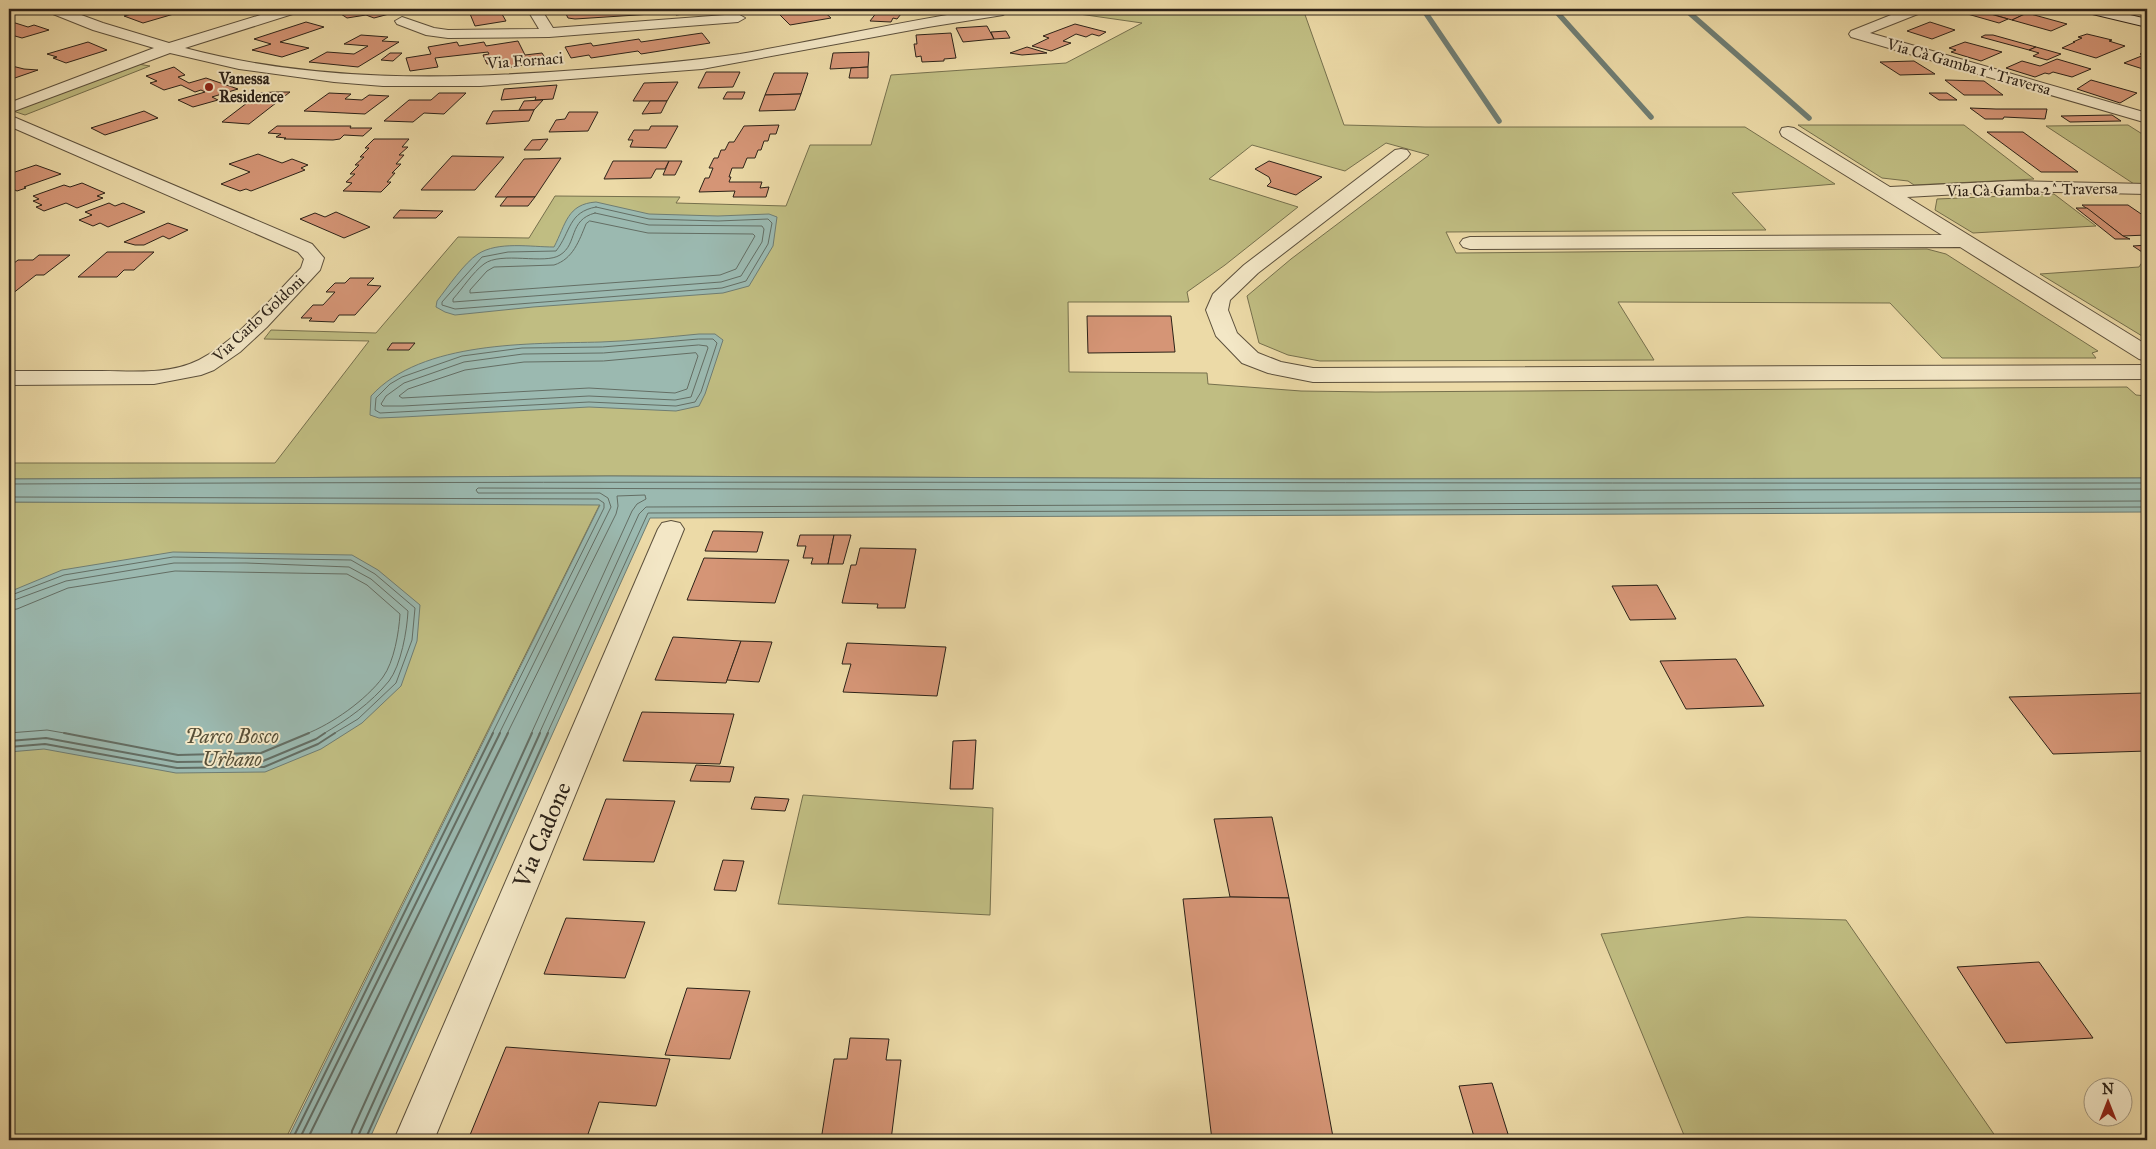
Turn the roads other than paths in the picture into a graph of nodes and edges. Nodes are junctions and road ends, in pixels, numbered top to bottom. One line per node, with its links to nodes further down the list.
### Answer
1 (53, 9): 9 (street, Via Fornaci)
2 (294, 9): 13 (street)
3 (534, 9): 12 (street)
4 (1918, 9): 15 (street, Via Cà Gamba 1^ Traversa)
5 (2089, 9): 11 (street)
6 (1003, 12): 13 (street, Via Fornaci)
7 (96, 14): 9 (street)
8 (738, 18): 12 (street)
9 (77, 19): 13 (street, Via Fornaci)
10 (402, 21): 12 (street)
11 (2147, 23)
12 (548, 33)
13 (166, 49): 14 (street)
14 (9, 108)
15 (2147, 118)
16 (9, 120): 25 (street, Via Carlo Goldoni)
17 (1788, 132): 20 (street)
18 (1401, 154): 24 (street)
19 (2147, 189): 20 (street, Via Cà Gamba 2^ Traversa)
20 (1886, 193): 21 (street)
21 (1964, 241): 22 (street); 23 (street)
22 (1470, 243)
23 (2147, 354)
24 (2147, 372)
25 (9, 378)
26 (671, 529): 27 (street, Via Cadone)
27 (414, 1140)

